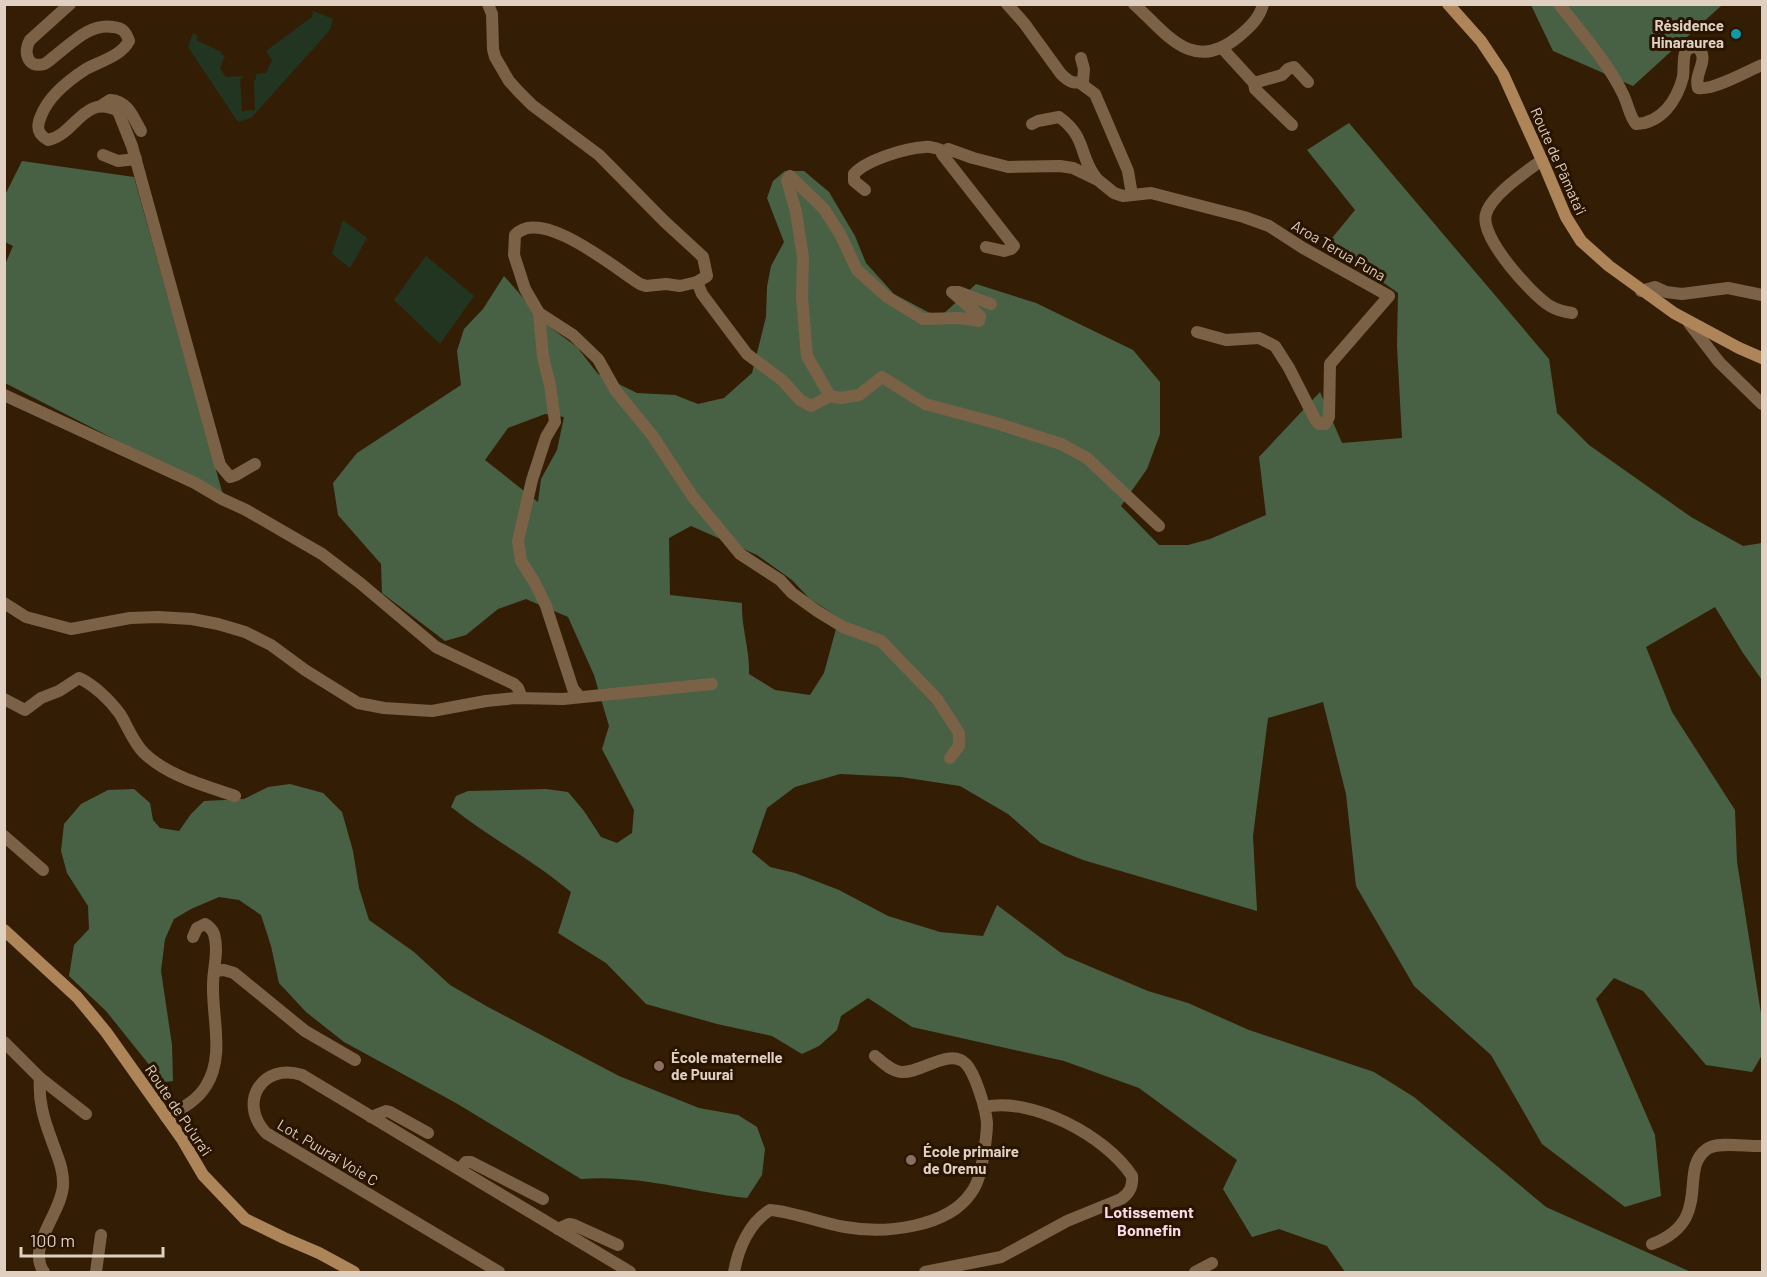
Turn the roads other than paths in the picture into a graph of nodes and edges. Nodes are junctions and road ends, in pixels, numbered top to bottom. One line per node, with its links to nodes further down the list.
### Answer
1 (70, 4): 14 (street)
2 (488, 4): 26 (street)
3 (1007, 4): 11 (street)
4 (1134, 4): 8 (street)
5 (1263, 4): 8 (street)
6 (1448, 4): 21 (main road, Route de Pāmata'i)
7 (1559, 4): 10 (street)
8 (1222, 48): 13 (street)
9 (1081, 58): 11 (street)
10 (1762, 65)
11 (1080, 82): 24 (street)
12 (1308, 82): 13 (street)
13 (1254, 83): 16 (street)
14 (100, 106): 17 (street); 20 (street)
15 (1032, 124): 22 (street)
16 (1292, 125)
17 (141, 131)
18 (944, 151): 22 (street, Aroa Terua Puna); 23 (street, Aroa Terua Puna); 25 (street)
19 (103, 155): 20 (street)
20 (136, 159): 38 (street)
21 (1542, 160): 27 (main road, Route de Pāmata'i); 30 (street)
22 (1098, 180): 24 (street, Aroa Terua Puna)
23 (865, 190)
24 (1132, 195): 33 (street, Aroa Terua Puna)
25 (986, 247)
26 (697, 282): 31 (street); 36 (street)
27 (1641, 291): 28 (street); 32 (main road, Route de Pāmata'i)
28 (1762, 295)
29 (991, 304): 36 (street)
30 (1572, 313)
31 (539, 314): 42 (street); 47 (street)
32 (1689, 323): 34 (main road, Route de Pāmata'i); 37 (street)
33 (1197, 332)
34 (1762, 358)
35 (4, 395): 43 (street)
36 (830, 396): 39 (street)
37 (1762, 404)
38 (255, 464)
39 (1159, 526)
40 (4, 603): 43 (street)
41 (712, 684): 42 (street)
42 (580, 697): 43 (street)
43 (522, 698)
44 (4, 699): 45 (street)
45 (118, 712): 46 (street); 48 (street)
46 (126, 743)
47 (950, 758)
48 (235, 796)
49 (4, 836): 50 (street)
50 (43, 870)
51 (4, 930): 61 (main road, Route de Pu'ura'i)
52 (193, 937): 53 (street)
53 (214, 971): 56 (street); 61 (street)
54 (4, 1042): 57 (street)
55 (875, 1056): 58 (street)
56 (355, 1060)
57 (40, 1078): 59 (street); 71 (street)
58 (984, 1107): 76 (street); 77 (street)
59 (86, 1114)
60 (371, 1117): 62 (street); 64 (street, Lot. Puurai Voie C); 74 (street, Lot. Puurai Voie C)
61 (166, 1118): 73 (main road, Route de Pu'ura'i)
62 (428, 1132)
63 (1762, 1146): 68 (street)
64 (460, 1169): 65 (street, Lot. Puurai Voie C); 66 (street, Lot. Puurai Voie C)
65 (543, 1199)
66 (558, 1229): 69 (street, Lot. Puurai Voie C); 75 (street, Lot. Puurai Voie C)
67 (101, 1235): 72 (street)
68 (1652, 1244)
69 (618, 1245)
70 (1212, 1263): 78 (street)
71 (44, 1272)
72 (96, 1272)
73 (354, 1272)
74 (499, 1272)
75 (630, 1272)
76 (734, 1272)
77 (925, 1272)
78 (1195, 1272)

